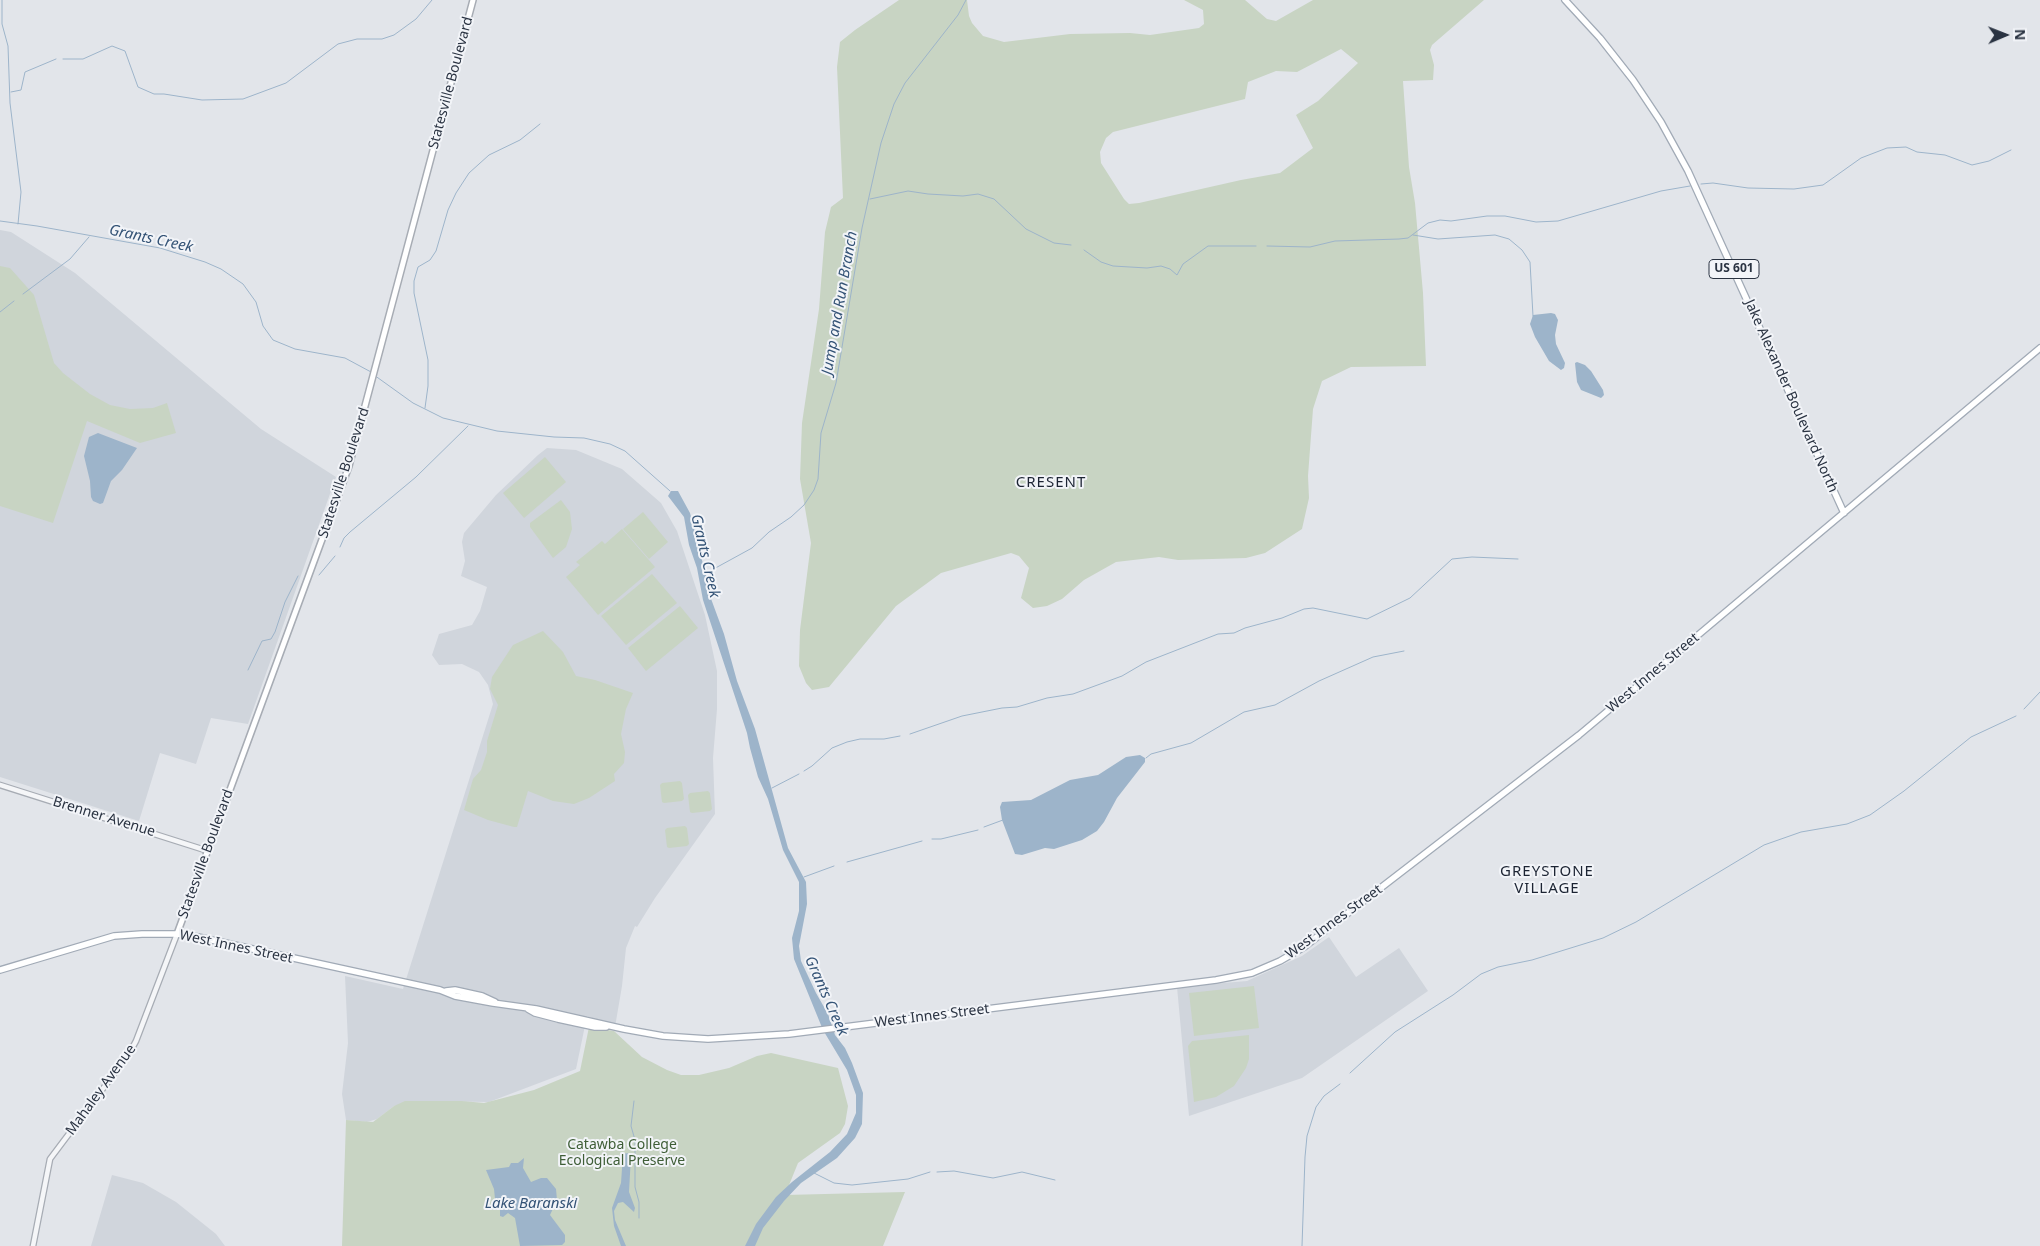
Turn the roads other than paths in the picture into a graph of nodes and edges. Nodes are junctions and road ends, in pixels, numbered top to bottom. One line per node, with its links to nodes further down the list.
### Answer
1 (473, 0): 6 (main road, Statesville Boulevard)
2 (1565, 0): 4 (main road, Jake Alexander Boulevard North / US 601)
3 (2040, 348): 4 (main road, West Innes Street)
4 (1844, 513): 7 (main road, West Innes Street)
5 (0, 784): 6 (street, Brenner Avenue)
6 (208, 850): 7 (main road, Statesville Boulevard)
7 (177, 934): 8 (main road, West Innes Street); 9 (street, Mahaley Avenue)
8 (0, 970)
9 (32, 1246)

